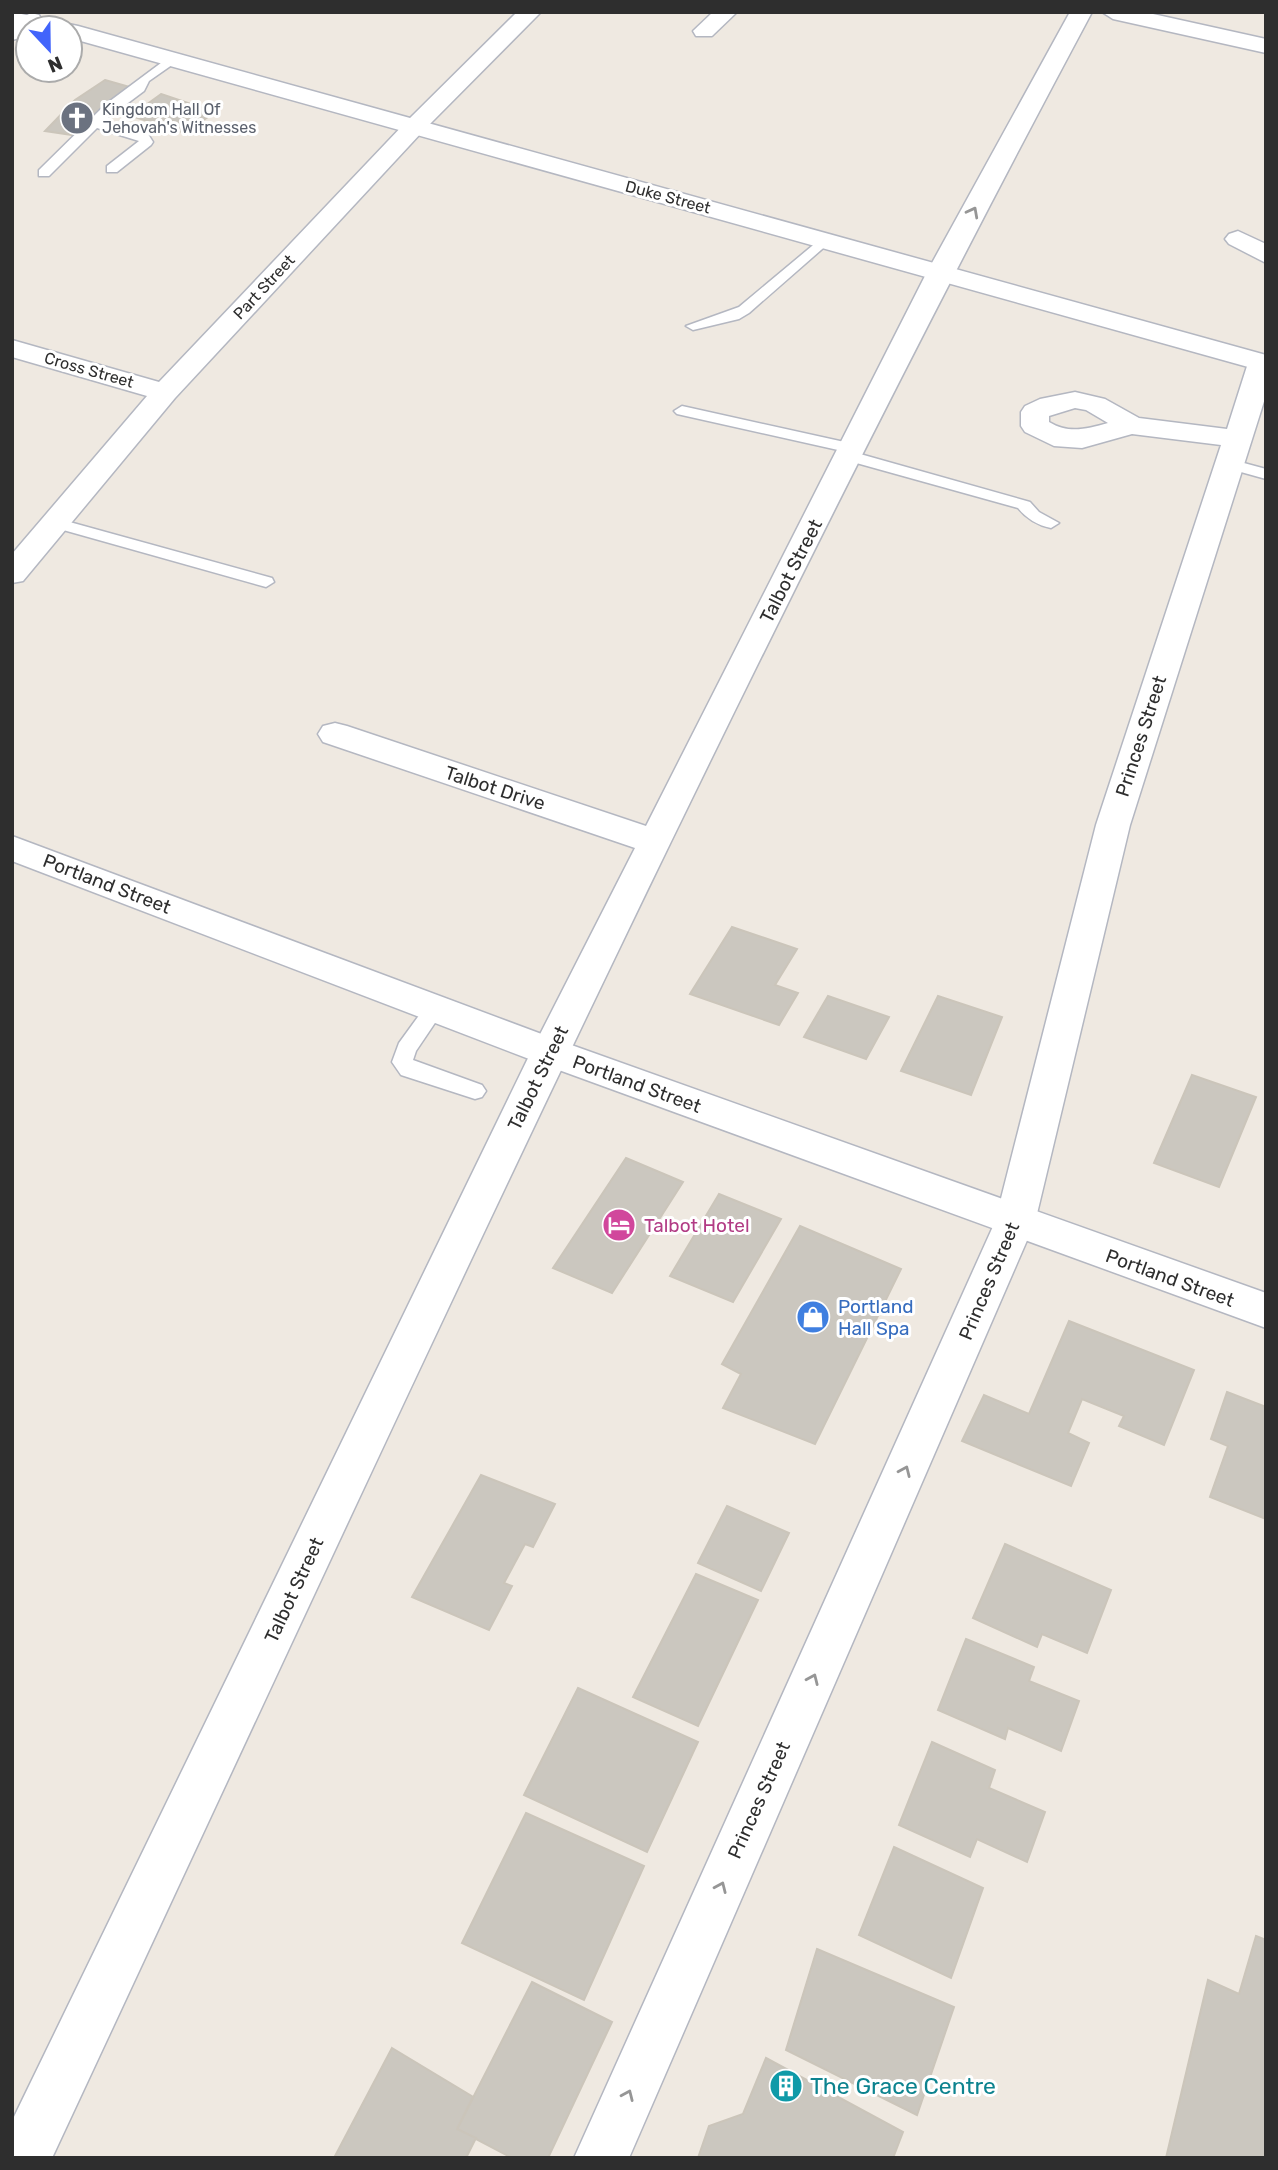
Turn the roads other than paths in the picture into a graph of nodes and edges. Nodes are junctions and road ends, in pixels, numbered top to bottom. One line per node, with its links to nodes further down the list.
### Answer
1 (530, 12): 8 (street, Part Street)
2 (1081, 12): 14 (street, Talbot Street, one-way to 2)
3 (1113, 12): 5 (street)
4 (84, 36): 6 (street, Duke Street)
5 (1266, 46)
6 (173, 61): 7 (lane); 8 (street, Duke Street)
7 (96, 123): 9 (lane); 10 (lane)
8 (414, 127): 12 (street, Duke Street); 18 (street, Part Street)
9 (112, 169)
10 (44, 173)
11 (1238, 239): 13 (street)
12 (824, 240): 14 (street, Duke Street); 15 (lane)
13 (1266, 255)
14 (940, 272): 17 (street, Duke Street); 21 (street, Talbot Street)
15 (693, 326)
16 (12, 348): 18 (street, Cross Street)
17 (1264, 364): 22 (street, Princes Street)
18 (165, 392): 24 (street, Part Street)
19 (682, 411): 21 (lane)
20 (1131, 425): 22 (street)
21 (850, 452): 25 (lane); 29 (street, Talbot Street)
22 (1233, 452): 23 (lane); 34 (street, Princes Street)
23 (1266, 474)
24 (55, 523): 26 (street, Part Street); 27 (lane)
25 (1051, 523)
26 (12, 574)
27 (266, 582)
28 (335, 734): 29 (street, Talbot Drive)
29 (655, 842): 32 (street, Talbot Street)
30 (12, 848): 31 (street, Portland Street)
31 (435, 1009): 32 (street, Portland Street); 33 (lane)
32 (550, 1052): 34 (street, Portland Street); 36 (street, Talbot Street)
33 (475, 1091)
34 (1015, 1222): 35 (street, Portland Street); 37 (street, Princes Street, one-way to 34)
35 (1266, 1311)
36 (20, 2152)
37 (601, 2158)

